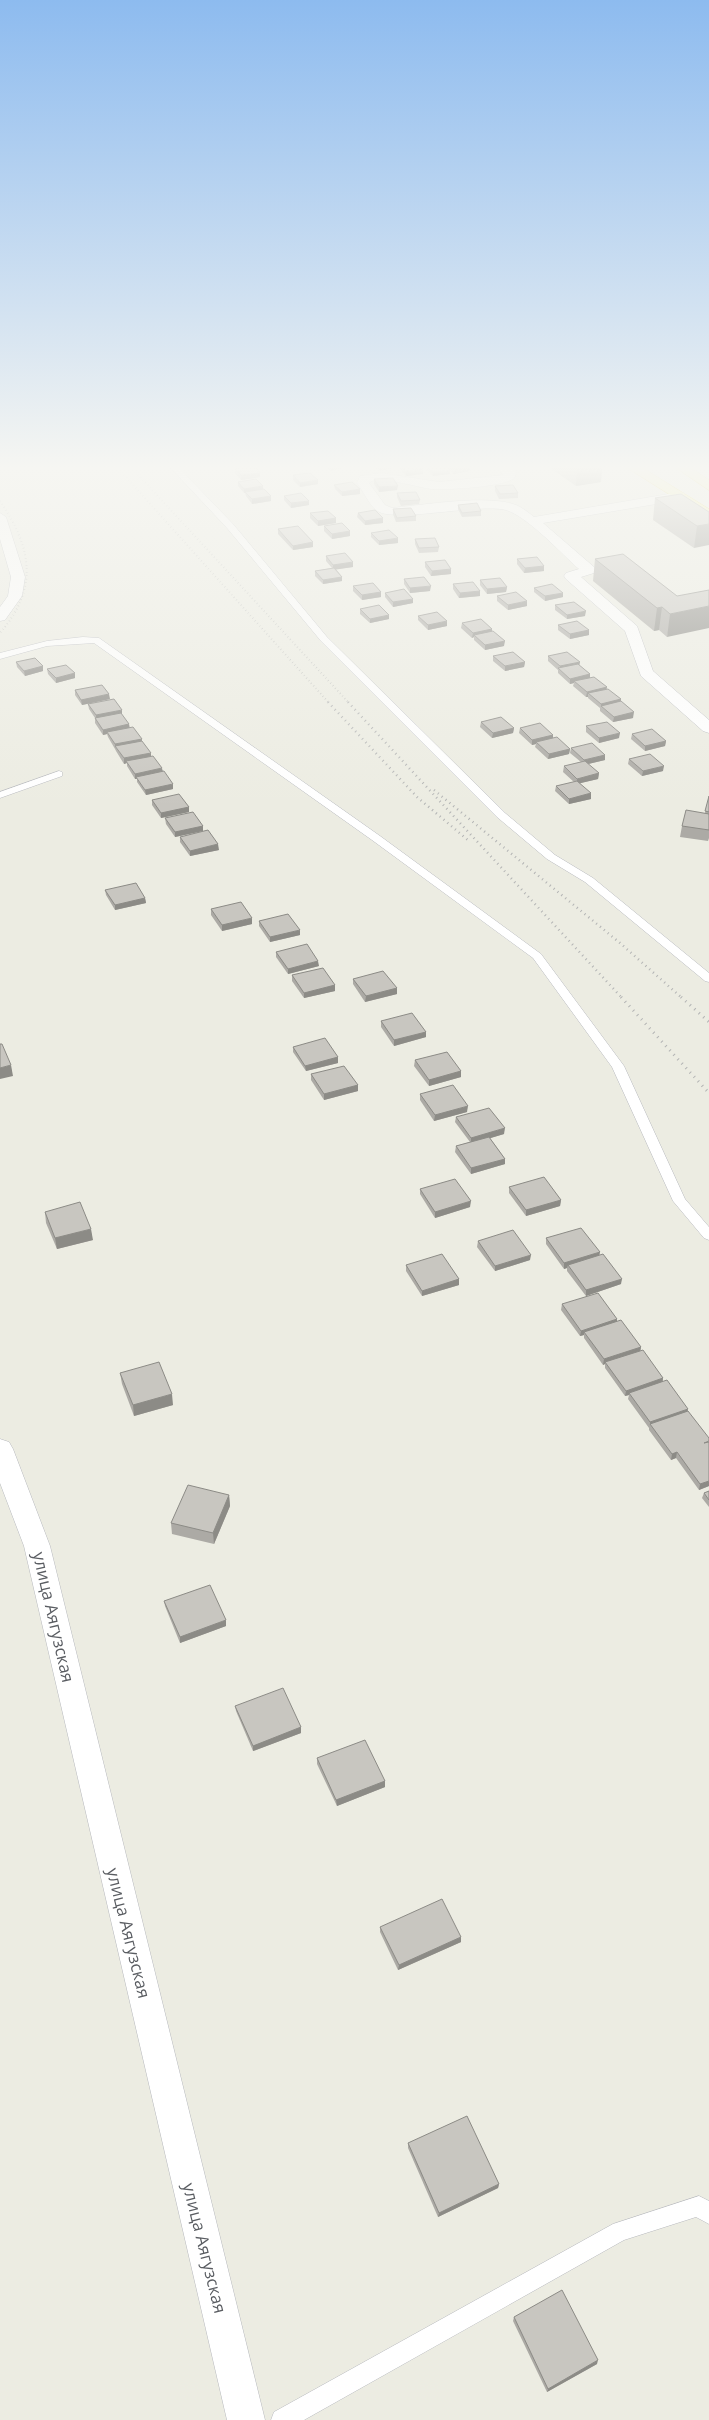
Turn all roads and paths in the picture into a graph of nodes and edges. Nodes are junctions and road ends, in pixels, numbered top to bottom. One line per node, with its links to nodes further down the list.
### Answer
1 (18, 580): 4 (street)
2 (275, 580): 9 (lane)
3 (576, 580): 6 (street)
4 (0, 617)
5 (0, 656): 10 (lane)
6 (709, 728)
7 (59, 774): 8 (lane)
8 (0, 795)
9 (709, 979)
10 (709, 1235)
11 (0, 1449): 13 (street, улица Аягузская)
12 (709, 2214): 14 (lane)
13 (246, 2420)
14 (282, 2420)

